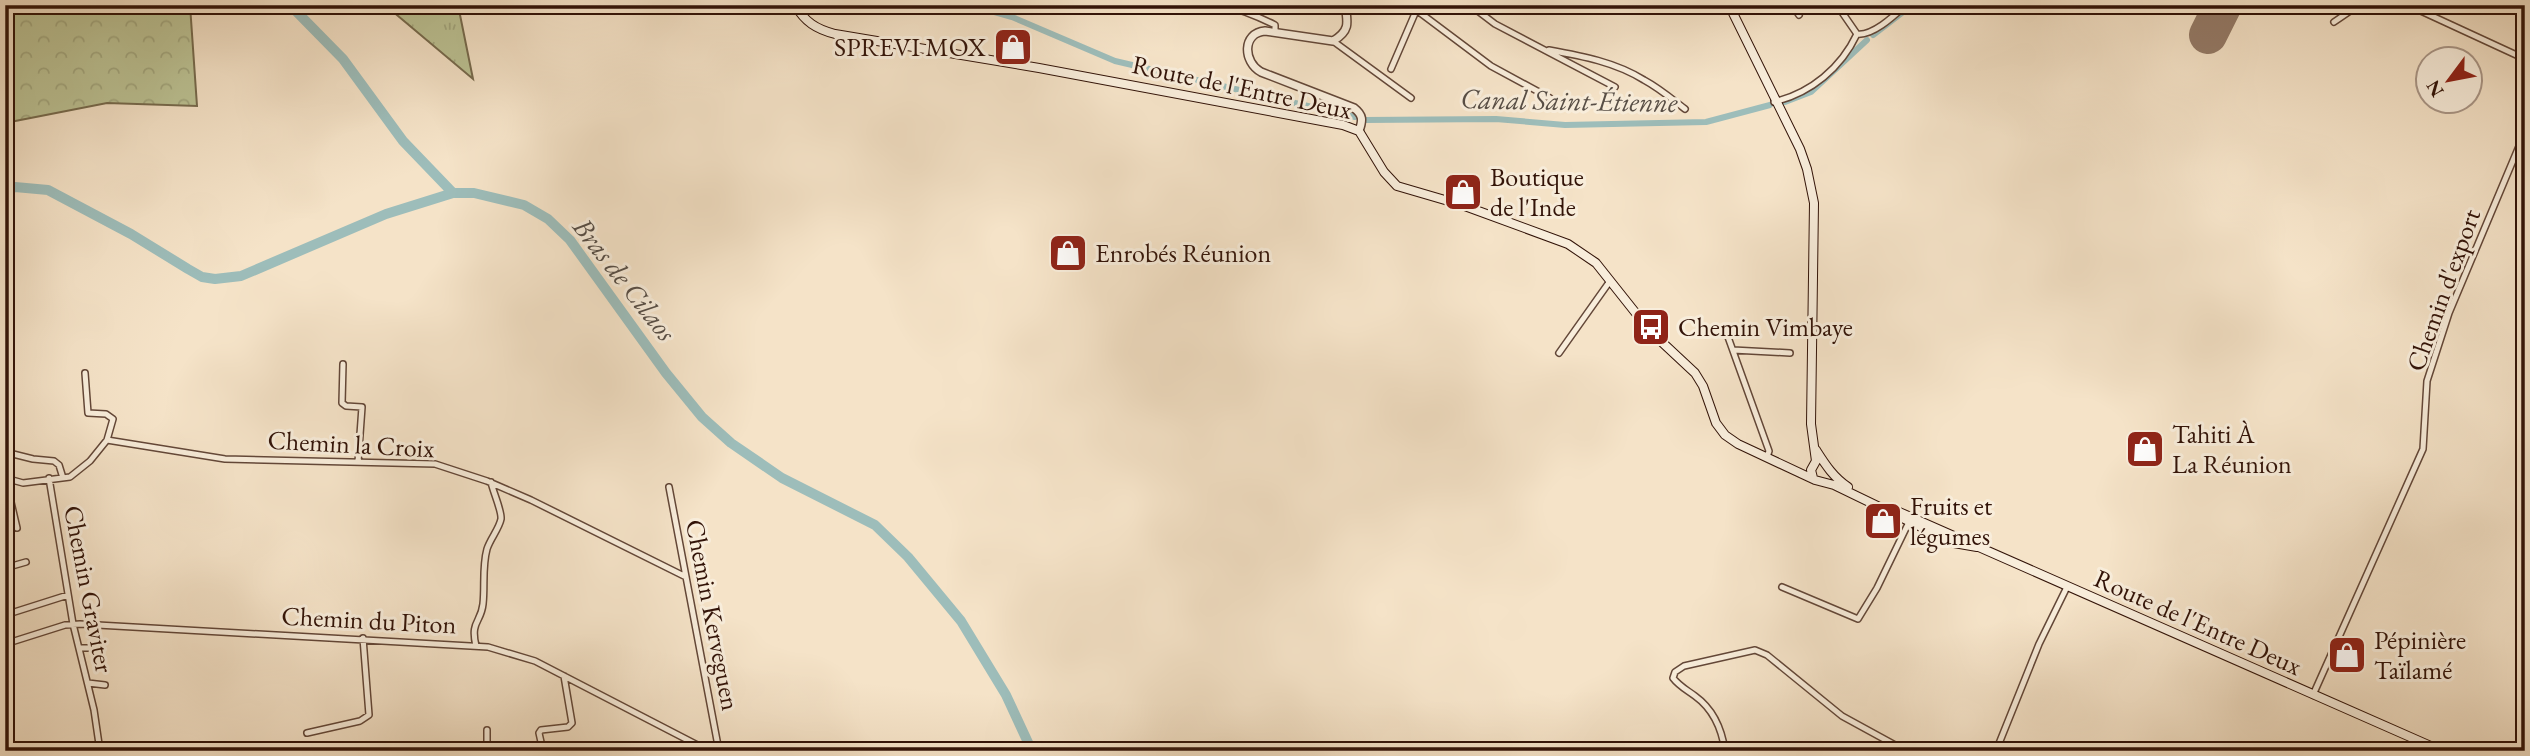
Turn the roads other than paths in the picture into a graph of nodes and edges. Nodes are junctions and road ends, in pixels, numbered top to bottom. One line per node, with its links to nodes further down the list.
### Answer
1 (28, 5): 14 (main road)
2 (795, 5): 28 (main road, Route de l'Entre Deux)
3 (1221, 5): 17 (street)
4 (1345, 5): 19 (street)
5 (1370, 5): 13 (street)
6 (1470, 5): 20 (street)
7 (1729, 5): 26 (main road)
8 (1792, 5): 15 (street)
9 (1837, 5): 18 (street)
10 (1906, 5): 18 (street)
11 (2359, 5): 16 (street)
12 (2408, 5): 21 (street)
13 (1416, 11): 22 (street); 25 (street)
14 (5, 12)
15 (1799, 15)
16 (2334, 22)
17 (1275, 32): 19 (street); 28 (street)
18 (1857, 34): 26 (street)
19 (1333, 41): 24 (street)
20 (1541, 48): 23 (street); 27 (street)
21 (2525, 59)
22 (1391, 69)
23 (1615, 87)
24 (1411, 98)
25 (1550, 98)
26 (1774, 102): 41 (main road)
27 (1685, 109)
28 (1359, 131): 30 (main road, Route de l'Entre Deux)
29 (2525, 132): 70 (street, Chemin d'export)
30 (1610, 281): 33 (street); 39 (main road, Route de l'Entre Deux)
31 (1728, 337): 32 (street)
32 (1733, 350): 34 (street); 39 (street)
33 (1559, 352)
34 (1790, 353)
35 (343, 364): 40 (street)
36 (85, 373): 37 (street)
37 (107, 440): 40 (street, Chemin la Croix); 46 (street)
38 (5, 452): 46 (street)
39 (1767, 457): 42 (main road, Route de l'Entre Deux)
40 (358, 462): 49 (street, Chemin la Croix)
41 (1817, 464): 42 (main road); 43 (main road); 47 (main road)
42 (1799, 471): 47 (main road, Route de l'Entre Deux)
43 (1830, 473): 48 (main road); 53 (main road, Route de l'Entre Deux)
44 (8, 478): 45 (street, Chemin Graviter); 52 (street)
45 (49, 478): 46 (street); 59 (street, Chemin Graviter)
46 (63, 478)
47 (1813, 478): 48 (main road)
48 (1825, 481): 51 (main road, Route de l'Entre Deux)
49 (491, 482): 56 (street, Chemin la Croix); 64 (street)
50 (669, 487): 56 (street, Chemin Kerveguen)
51 (1909, 522): 53 (main road, Route de l'Entre Deux); 57 (street)
52 (17, 528)
53 (1977, 547): 58 (main road, Route de l'Entre Deux)
54 (26, 562): 55 (street)
55 (5, 568)
56 (686, 577): 77 (street, Chemin Kerveguen)
57 (1783, 587)
58 (2067, 587): 70 (main road, Route de l'Entre Deux); 80 (street)
59 (68, 595): 60 (street); 61 (street, Chemin Graviter)
60 (5, 615)
61 (73, 624): 62 (street, Chemin du Piton); 63 (street, Chemin du Piton); 65 (street, Chemin Graviter)
62 (363, 638): 64 (street, Chemin du Piton); 72 (street)
63 (5, 644)
64 (476, 646): 67 (street, Chemin du Piton)
65 (79, 648): 66 (street); 68 (street, Chemin Graviter)
66 (93, 648)
67 (564, 676): 75 (street); 76 (street, Chemin du Piton)
68 (88, 683): 69 (street); 73 (street, Chemin Graviter)
69 (105, 685)
70 (2313, 695): 81 (main road, Route de l'Entre Deux)
71 (487, 730): 74 (street)
72 (307, 733)
73 (100, 751)
74 (487, 751)
75 (543, 751)
76 (709, 751)
77 (719, 751)
78 (1725, 751): 79 (street)
79 (1906, 751)
80 (1996, 751)
81 (2442, 751)

